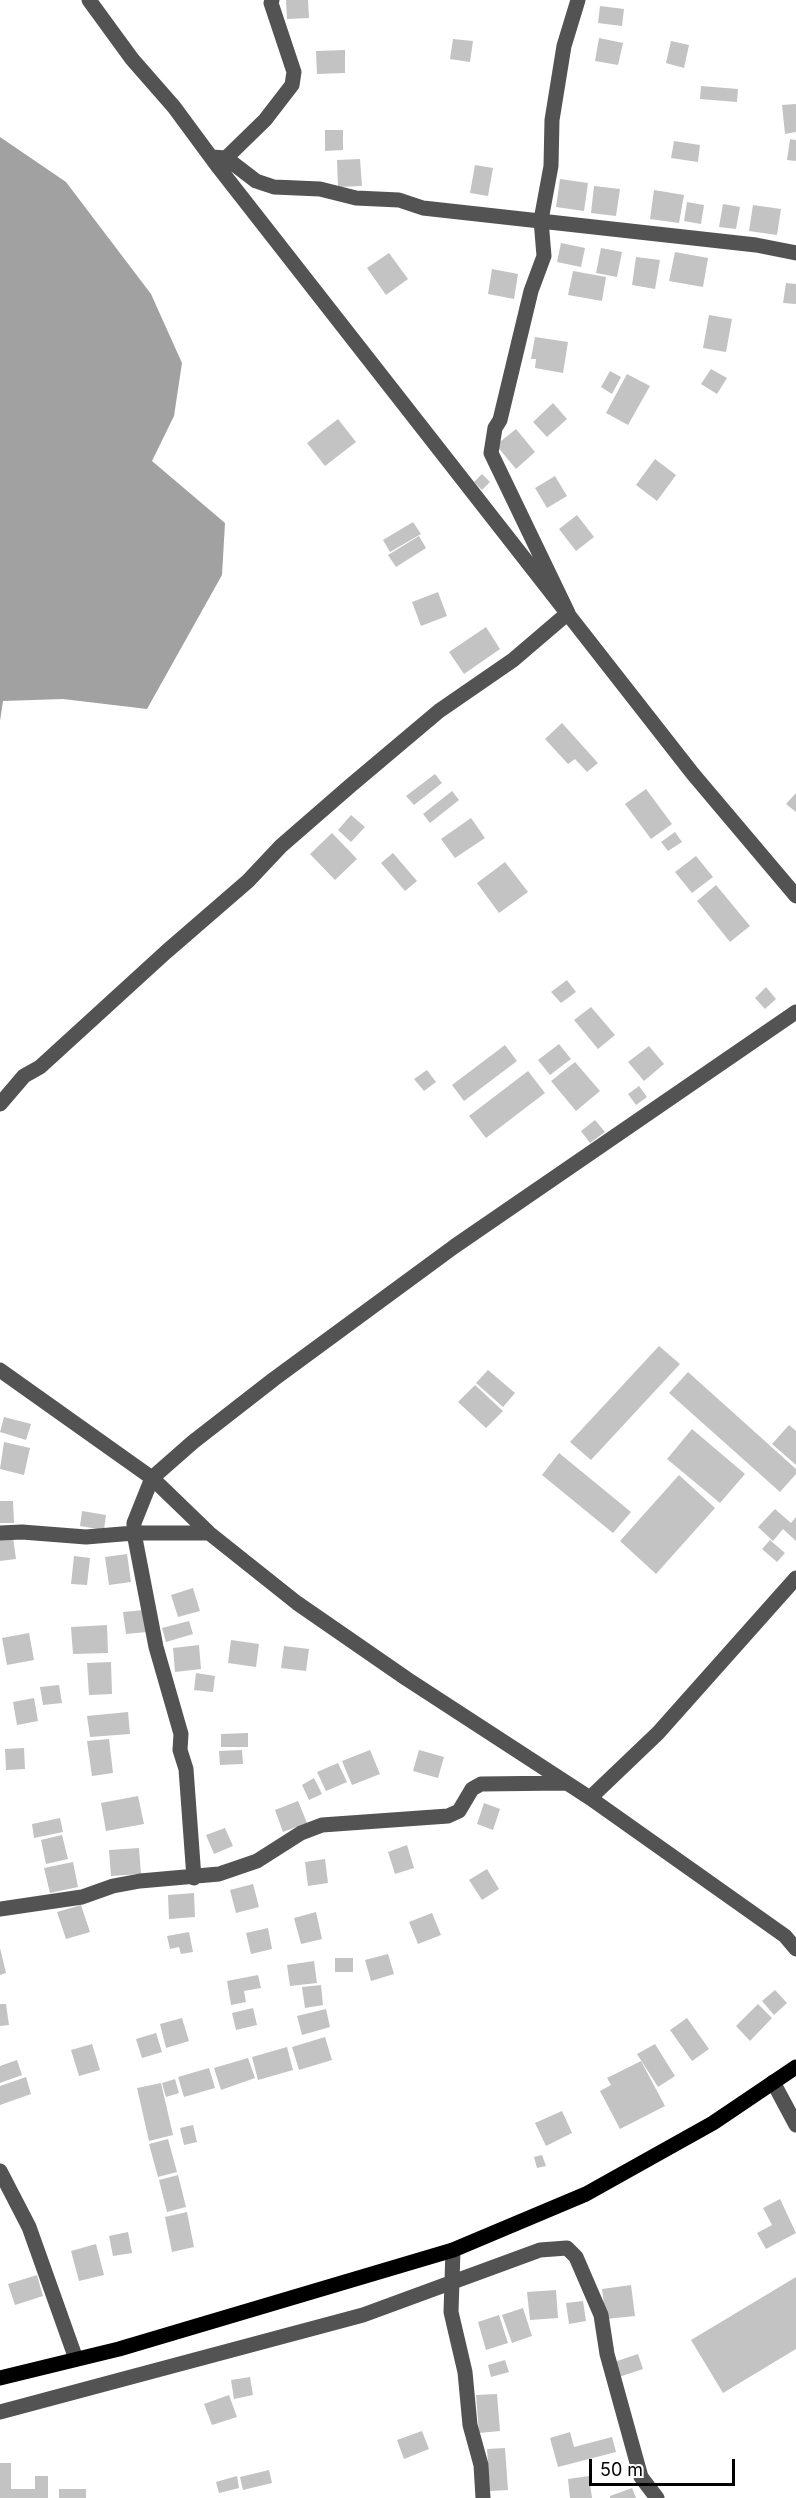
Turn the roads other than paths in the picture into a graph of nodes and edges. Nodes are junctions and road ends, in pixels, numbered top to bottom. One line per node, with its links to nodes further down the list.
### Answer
1 (89, 0): 4 (street)
2 (272, 0): 4 (street)
3 (578, 0): 5 (street)
4 (222, 163): 5 (street); 7 (street)
5 (541, 220): 6 (street); 7 (street)
6 (796, 253)
7 (568, 613): 8 (street); 10 (street)
8 (796, 896)
9 (796, 1012): 12 (street)
10 (0, 1104)
11 (0, 1370): 12 (street)
12 (152, 1478): 14 (street); 15 (street)
13 (0, 1533): 14 (street)
14 (134, 1533): 15 (street); 19 (street)
15 (209, 1533): 17 (street)
16 (796, 1578): 18 (street)
17 (566, 1783): 18 (street); 19 (street)
18 (590, 1798): 21 (street)
19 (194, 1878): 20 (street)
20 (0, 1909)
21 (796, 1949)
22 (796, 2067): 23 (main road)
23 (773, 2082): 24 (street); 26 (main road)
24 (796, 2125)
25 (0, 2171): 28 (street)
26 (453, 2250): 27 (street); 28 (main road)
27 (451, 2284): 30 (street); 31 (street); 32 (street)
28 (76, 2360): 29 (main road)
29 (0, 2378)
30 (0, 2412)
31 (483, 2498)
32 (657, 2498)

